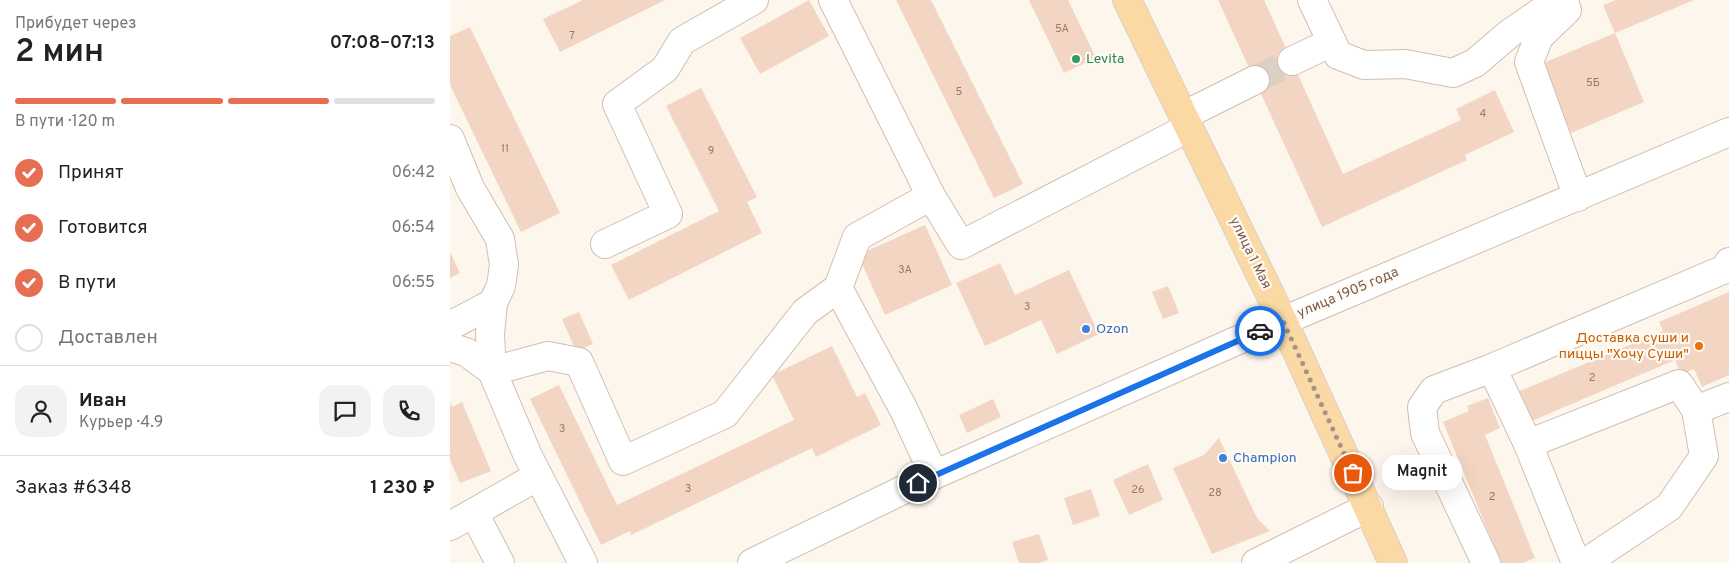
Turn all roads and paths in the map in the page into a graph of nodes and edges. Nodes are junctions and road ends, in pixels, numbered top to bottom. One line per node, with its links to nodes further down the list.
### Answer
1 (754, 0): 16 (street)
2 (833, 0): 14 (street)
3 (1127, 0): 10 (main road, улица 1 Мая)
4 (1312, 0): 7 (street)
5 (1565, 0): 7 (street)
6 (1578, 0): 15 (street)
7 (1332, 42): 8 (street)
8 (1292, 61)
9 (1254, 80): 10 (street)
10 (1186, 122): 14 (street); 20 (main road, улица 1 Мая)
11 (1729, 132): 15 (street, улица 1905 года)
12 (450, 139): 13 (street)
13 (460, 193): 19 (street)
14 (931, 196): 18 (street)
15 (1578, 196): 20 (street, улица 1905 года)
16 (605, 244)
17 (1729, 262): 23 (street)
18 (838, 288): 24 (street); 28 (street)
19 (493, 303): 21 (street); 24 (street)
20 (1283, 321): 28 (street, улица 1905 года); 30 (main road, улица 1 Мая)
21 (450, 326)
22 (450, 347): 24 (street)
23 (1492, 368): 27 (street); 38 (street)
24 (492, 371): 29 (street)
25 (1729, 397): 26 (street)
26 (1696, 410): 27 (street); 40 (street)
27 (1528, 444): 39 (street)
28 (934, 475): 35 (street, улица 1905 года)
29 (538, 476): 31 (street); 34 (street)
30 (1369, 507): 36 (street); 37 (main road, улица 1 Мая)
31 (474, 513): 32 (street); 33 (street)
32 (450, 526)
33 (500, 563)
34 (583, 563)
35 (752, 563)
36 (1256, 563)
37 (1393, 563)
38 (1486, 563)
39 (1576, 563)
40 (1584, 563)

